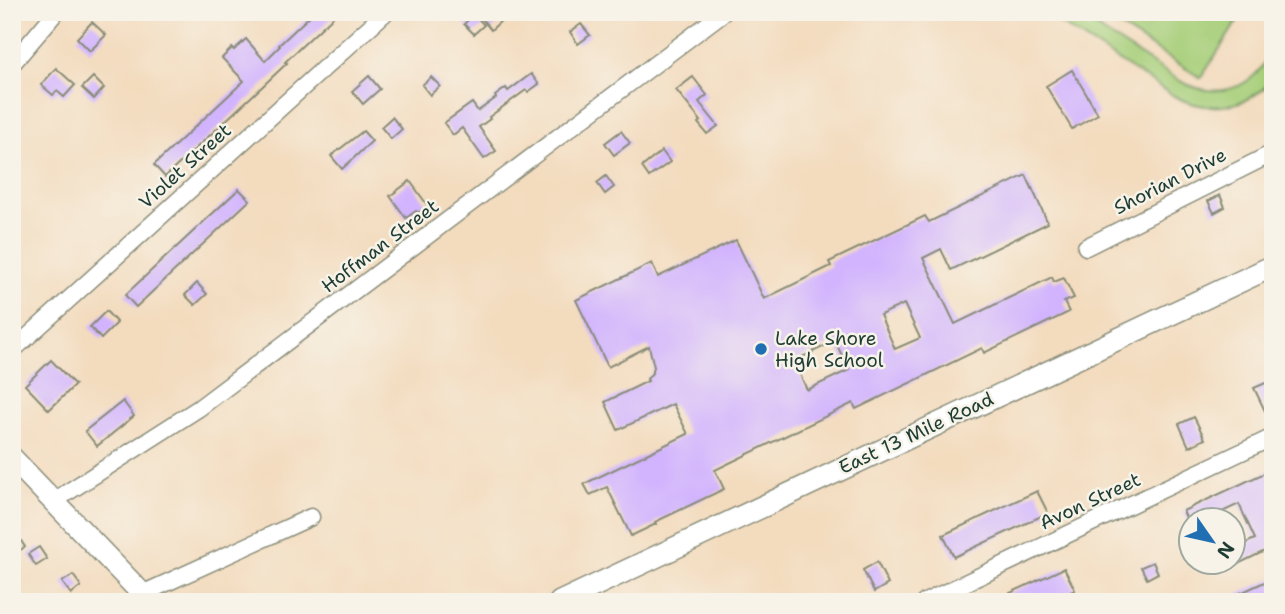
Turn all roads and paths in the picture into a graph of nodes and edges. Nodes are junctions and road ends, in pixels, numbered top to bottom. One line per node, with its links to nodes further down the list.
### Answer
1 (56, 12): 4 (street)
2 (386, 12): 8 (street, Violet Street)
3 (724, 12): 11 (street, Hoffman Street)
4 (12, 64)
5 (1273, 153): 6 (street, Shorian Drive)
6 (1086, 247)
7 (1273, 266): 14 (main road, East 13 Mile Road)
8 (12, 351)
9 (1273, 437): 15 (street, Avon Street)
10 (12, 458): 11 (main road)
11 (54, 501): 13 (main road)
12 (311, 517): 13 (street)
13 (146, 598)
14 (560, 602)
15 (925, 602)

